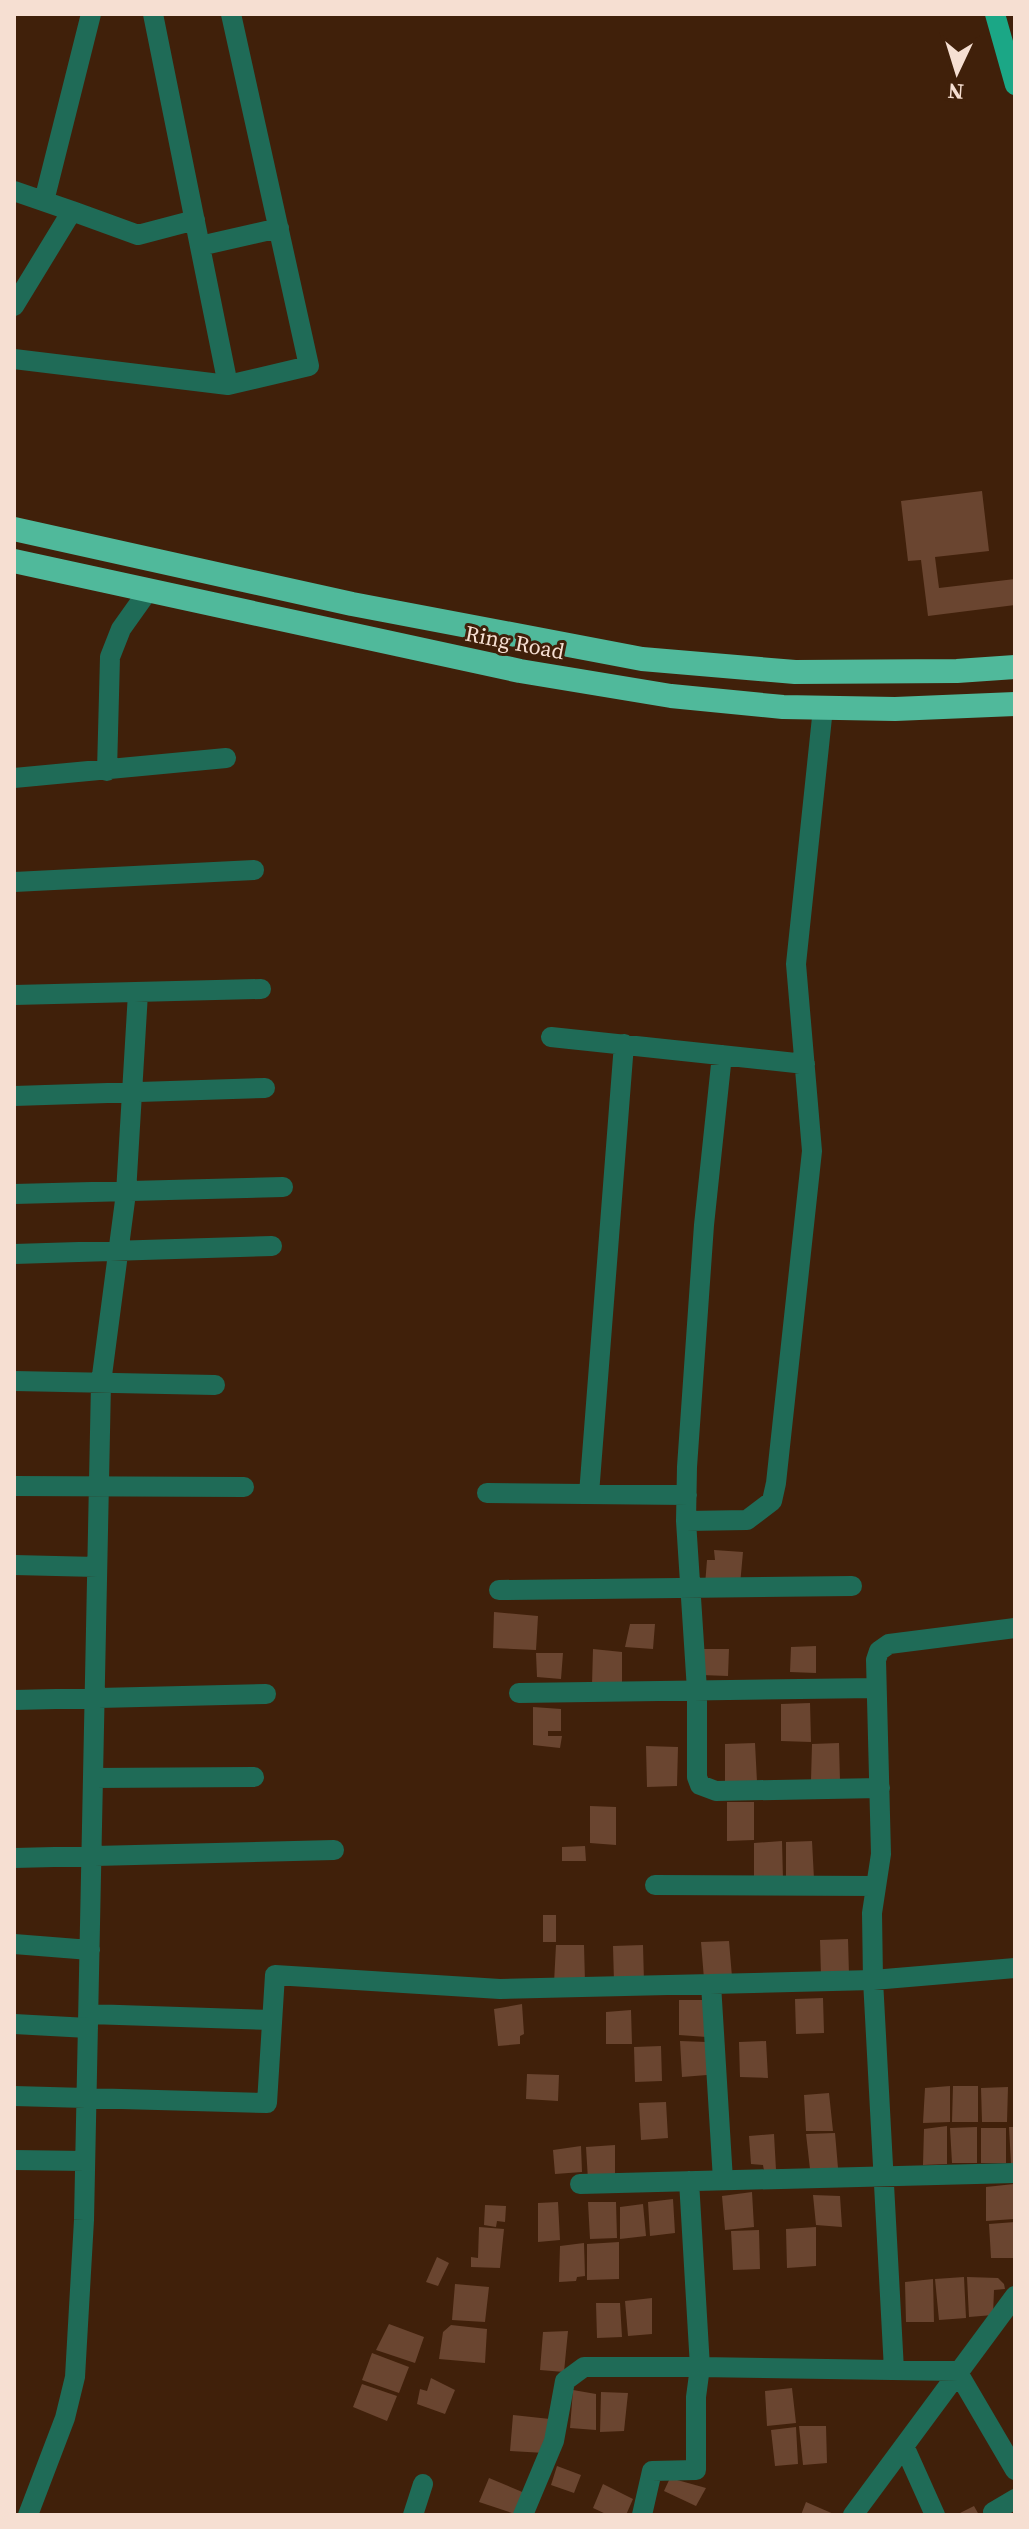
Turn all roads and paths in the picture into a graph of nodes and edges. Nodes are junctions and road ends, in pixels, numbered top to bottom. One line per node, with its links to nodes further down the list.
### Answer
1 (91, 14): 8 (street)
2 (153, 14): 10 (street)
3 (231, 14): 11 (street)
4 (995, 14): 5 (main road)
5 (1008, 36): 6 (main road)
6 (1015, 85)
7 (14, 191): 8 (street)
8 (44, 201): 9 (street)
9 (72, 211): 10 (street); 13 (street)
10 (195, 220): 12 (street)
11 (279, 228): 12 (street); 15 (street)
12 (200, 246): 15 (street)
13 (14, 306)
14 (14, 359): 15 (street)
15 (228, 385)
16 (14, 529): 19 (highway, Ring Road)
17 (14, 561): 18 (highway, Ring Road)
18 (148, 591): 21 (highway, Ring Road); 23 (street)
19 (1015, 667)
20 (1015, 704): 21 (highway, Ring Road)
21 (823, 708): 33 (street)
22 (226, 758): 23 (street)
23 (107, 771): 24 (street)
24 (14, 778)
25 (254, 870): 26 (street)
26 (14, 882)
27 (261, 989): 28 (street)
28 (138, 993): 29 (street); 35 (street)
29 (14, 995)
30 (551, 1037): 31 (street)
31 (624, 1044): 32 (street); 50 (street)
32 (722, 1055): 33 (street); 51 (street)
33 (805, 1064): 52 (street)
34 (265, 1088): 35 (street)
35 (132, 1092): 36 (street); 38 (street)
36 (14, 1096)
37 (283, 1187): 38 (street)
38 (126, 1193): 39 (street); 41 (street)
39 (14, 1194)
40 (272, 1246): 41 (street)
41 (117, 1251): 42 (street); 44 (street)
42 (14, 1254)
43 (14, 1381): 44 (street)
44 (101, 1383): 45 (street); 47 (street)
45 (215, 1385)
46 (14, 1486): 47 (street)
47 (99, 1487): 48 (street); 54 (street)
48 (244, 1487)
49 (487, 1493): 50 (street)
50 (589, 1494): 51 (street)
51 (687, 1495): 52 (street)
52 (686, 1521): 56 (street)
53 (14, 1565): 54 (street)
54 (97, 1567): 64 (street)
55 (852, 1586): 56 (street)
56 (690, 1589): 57 (street); 60 (street)
57 (499, 1590)
58 (1015, 1628): 59 (street)
59 (876, 1688): 60 (street); 67 (street)
60 (697, 1690): 61 (street); 67 (street)
61 (519, 1693)
62 (266, 1694): 64 (street)
63 (14, 1700): 64 (street)
64 (95, 1700): 66 (street)
65 (254, 1777): 66 (street)
66 (93, 1778): 70 (street)
67 (880, 1788): 72 (street)
68 (334, 1850): 70 (street)
69 (14, 1858): 70 (street)
70 (92, 1858): 74 (street)
71 (655, 1885): 72 (street)
72 (876, 1886): 76 (street)
73 (14, 1944): 74 (street)
74 (90, 1950): 79 (street)
75 (1015, 1968): 76 (street)
76 (873, 1980): 77 (street); 86 (street)
77 (711, 1984): 78 (street); 87 (street)
78 (272, 2020): 79 (street); 82 (street)
79 (88, 2021): 80 (street); 82 (street)
80 (14, 2024)
81 (14, 2096): 82 (street)
82 (87, 2101): 84 (street)
83 (14, 2160): 84 (street)
84 (85, 2161): 99 (street)
85 (1015, 2173): 86 (street)
86 (883, 2175): 87 (street); 92 (street)
87 (723, 2180): 88 (street)
88 (689, 2181): 89 (street); 91 (street)
89 (580, 2184)
90 (1015, 2296): 93 (street)
91 (700, 2367): 92 (street); 101 (street); 102 (street)
92 (894, 2370): 93 (street)
93 (957, 2371): 94 (street); 95 (street)
94 (905, 2448): 103 (street); 104 (street)
95 (1015, 2470)
96 (423, 2484): 100 (street)
97 (1015, 2499): 98 (street)
98 (993, 2512)
99 (28, 2515)
100 (413, 2515)
101 (523, 2515)
102 (642, 2515)
103 (853, 2515)
104 (935, 2515)

